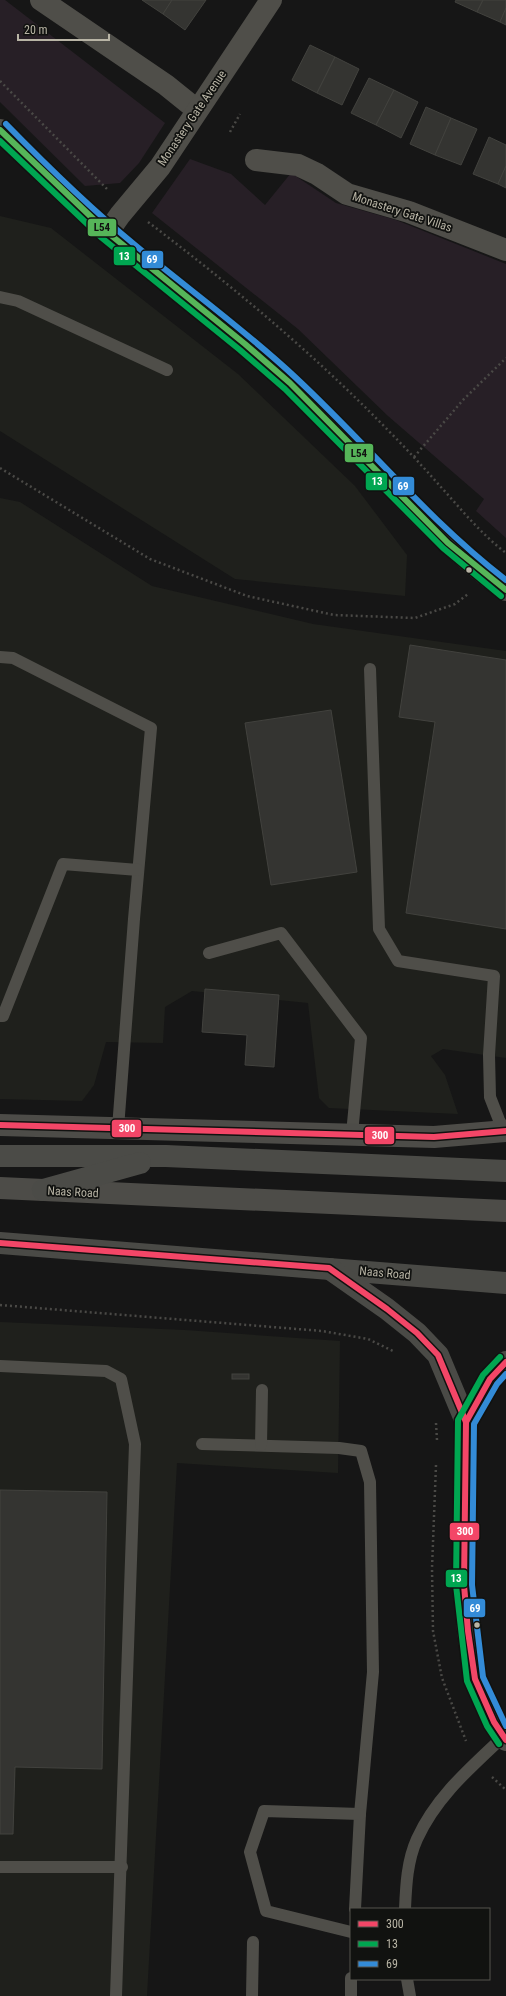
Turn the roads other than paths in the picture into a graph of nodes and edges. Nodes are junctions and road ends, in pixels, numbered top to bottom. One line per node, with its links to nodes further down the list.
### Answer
1 (41, 0): 3 (street)
2 (271, 0): 3 (street, Monastery Gate Avenue)
3 (198, 110): 6 (street, Monastery Gate Avenue)
4 (0, 130): 6 (street)
5 (256, 160): 7 (street, Monastery Gate Villas)
6 (108, 232): 10 (street)
7 (506, 250)
8 (0, 297): 9 (lane)
9 (167, 370)
10 (506, 590)
11 (0, 657): 13 (lane)
12 (370, 669): 18 (lane)
13 (138, 870): 15 (lane); 17 (lane)
14 (209, 952): 19 (lane)
15 (0, 1016)
16 (0, 1125): 17 (main road)
17 (118, 1128): 19 (main road)
18 (506, 1131): 19 (main road)
19 (352, 1134)
20 (0, 1156): 21 (highway)
21 (166, 1156): 22 (highway); 24 (highway)
22 (506, 1171)
23 (0, 1188): 24 (main road, Naas Road)
24 (43, 1190): 25 (main road, Naas Road)
25 (506, 1211)
26 (0, 1243): 27 (highway, Naas Road)
27 (328, 1268): 28 (highway, Naas Road); 32 (highway)
28 (506, 1283)
29 (506, 1362): 32 (highway)
30 (0, 1366): 38 (lane)
31 (262, 1390): 34 (lane)
32 (466, 1422): 35 (street)
33 (202, 1444): 34 (lane)
34 (261, 1445): 36 (lane)
35 (505, 1738): 40 (lane)
36 (360, 1814): 39 (lane); 41 (lane)
37 (0, 1867): 38 (lane)
38 (122, 1867): 45 (lane)
39 (355, 1908)
40 (405, 1908)
41 (350, 1932)
42 (253, 1942): 46 (lane)
43 (351, 1980): 47 (lane)
44 (407, 1980): 48 (lane)
45 (116, 1996)
46 (252, 1996)
47 (351, 1996)
48 (410, 1996)

